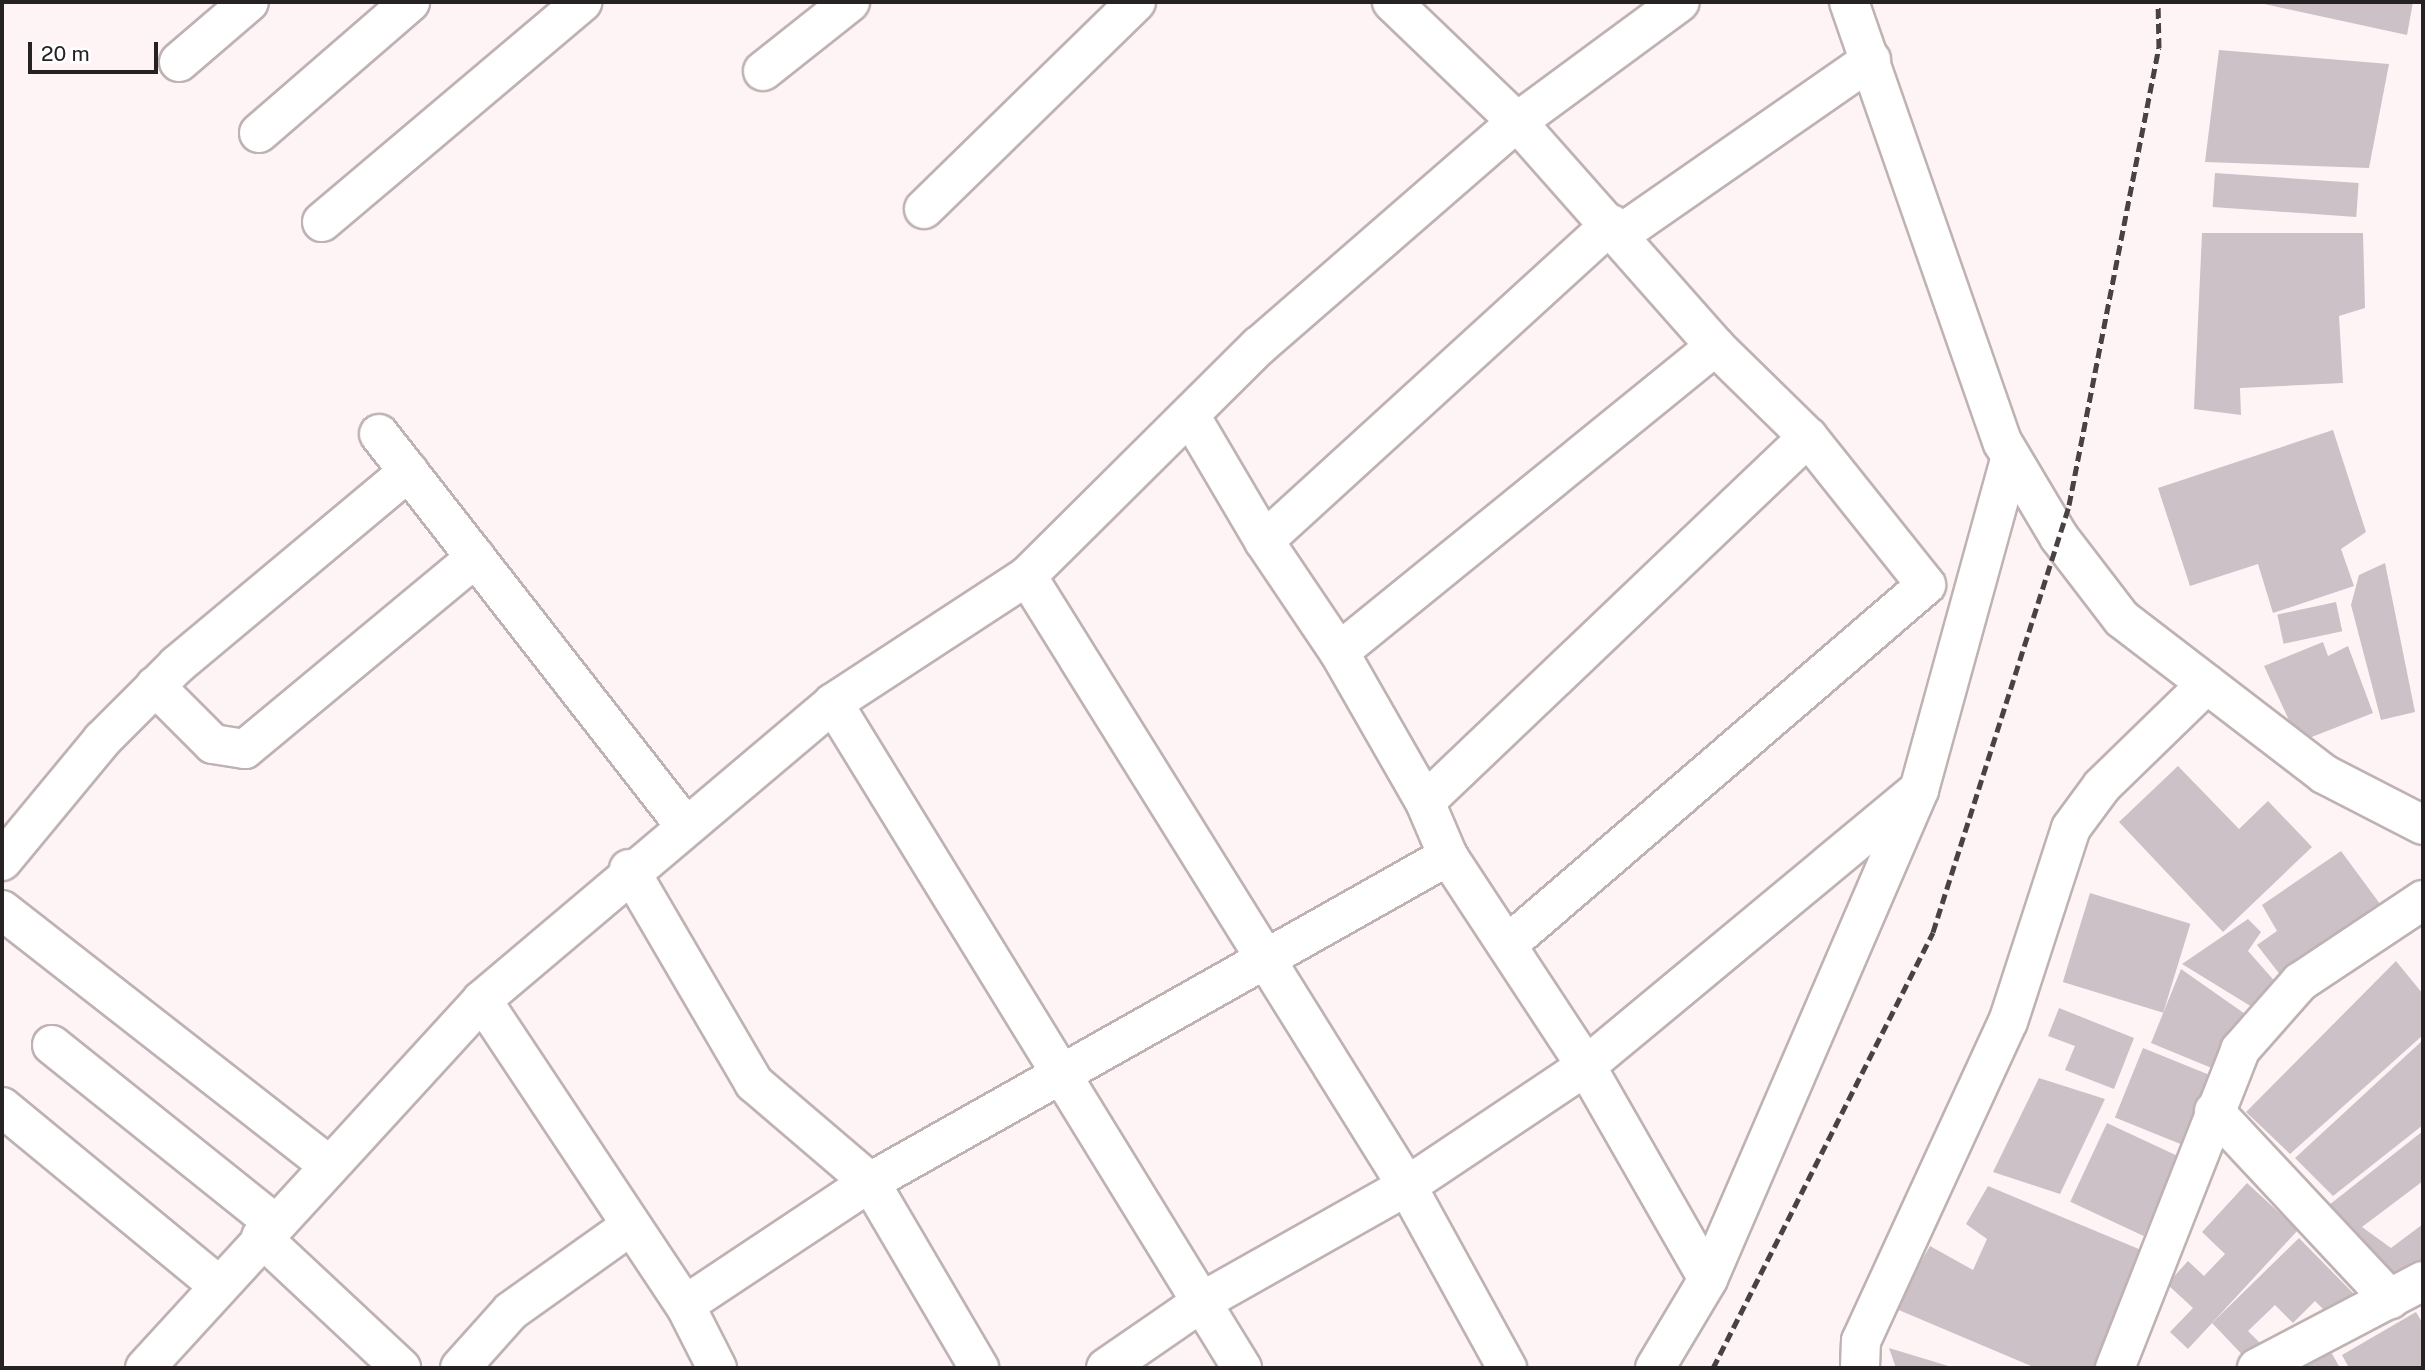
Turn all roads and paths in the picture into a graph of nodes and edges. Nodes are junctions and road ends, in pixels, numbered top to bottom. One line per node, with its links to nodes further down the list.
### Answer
1 (249, 2): 10 (street)
2 (410, 2): 13 (street)
3 (582, 2): 15 (street)
4 (850, 2): 11 (street)
5 (1136, 2): 14 (street)
6 (1680, 2): 12 (street)
7 (1849, 2): 9 (street)
8 (1414, 8): 12 (street)
9 (1871, 61): 16 (street); 21 (street)
10 (179, 62)
11 (763, 71)
12 (1517, 122): 16 (street); 18 (street)
13 (259, 133)
14 (924, 209)
15 (322, 222)
16 (1615, 230): 17 (street); 23 (street)
17 (1715, 346): 20 (street); 26 (street)
18 (1191, 417): 23 (street); 25 (street)
19 (379, 434): 22 (street)
20 (1808, 436): 31 (street); 39 (street)
21 (2011, 457): 27 (street); 30 (street)
22 (409, 471): 24 (street); 28 (street)
23 (1264, 541): 26 (street)
24 (476, 557): 28 (street); 32 (street)
25 (1027, 576): 29 (street); 40 (street)
26 (1339, 652): 31 (street)
27 (2207, 684): 33 (street); 67 (street)
28 (155, 687): 35 (street)
29 (833, 703): 32 (street); 44 (street)
30 (1919, 790): 43 (street); 52 (street)
31 (1425, 802): 34 (street)
32 (684, 825): 36 (street)
33 (2423, 825)
34 (1448, 856): 39 (street); 40 (street)
35 (2, 861)
36 (629, 869): 41 (street); 48 (street)
37 (2423, 900): 46 (street)
38 (2, 910): 47 (street)
39 (1507, 945): 43 (street)
40 (1267, 957): 44 (street); 49 (street)
41 (482, 1000): 47 (street); 50 (street)
42 (52, 1045): 51 (street)
43 (1586, 1066): 49 (street); 52 (street)
44 (1063, 1073): 48 (street); 56 (street)
45 (2, 1107): 54 (street)
46 (2214, 1111): 55 (street); 68 (street)
47 (326, 1163): 51 (street)
48 (870, 1182): 57 (street); 62 (street)
49 (1407, 1186): 56 (street); 65 (street)
50 (629, 1226): 57 (street); 60 (street)
51 (267, 1230): 54 (street); 59 (street)
52 (1708, 1279): 66 (street)
53 (2423, 1281): 55 (street)
54 (219, 1286): 58 (street)
55 (2390, 1299): 69 (street)
56 (1203, 1301): 63 (street); 64 (street)
57 (685, 1305): 61 (street)
58 (145, 1368)
59 (401, 1368)
60 (460, 1368)
61 (717, 1368)
62 (979, 1368)
63 (1106, 1368)
64 (1242, 1368)
65 (1507, 1368)
66 (1655, 1368)
67 (1860, 1368)
68 (2115, 1368)
69 (2257, 1368)

